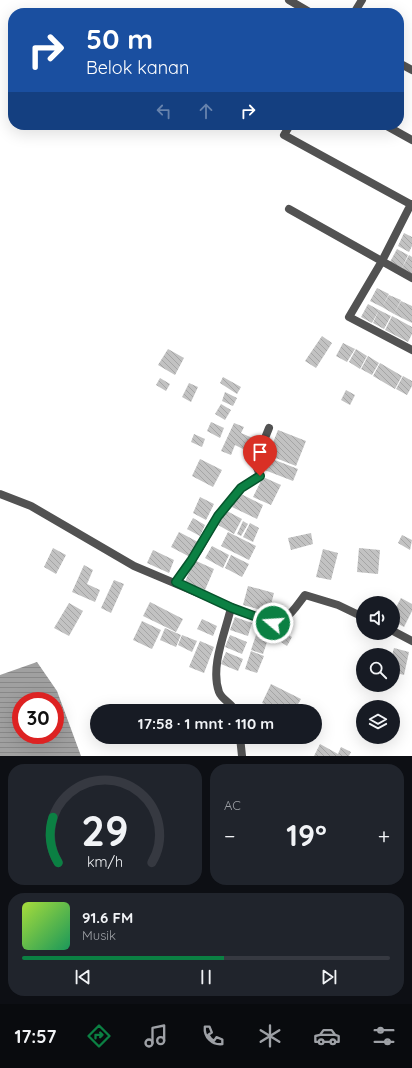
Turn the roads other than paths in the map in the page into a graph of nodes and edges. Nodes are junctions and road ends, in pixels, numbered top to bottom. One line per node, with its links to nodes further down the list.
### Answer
1 (289, 0): 2 (street)
2 (303, 8)
3 (287, 130): 6 (street)
4 (394, 130): 5 (street)
5 (412, 140)
6 (411, 204): 8 (street)
7 (289, 209): 8 (street)
8 (382, 261): 9 (street); 10 (street)
9 (412, 278)
10 (412, 350)
11 (269, 428): 13 (street)
12 (0, 494): 13 (street)
13 (176, 582): 14 (street)
14 (232, 608): 15 (street); 18 (street)
15 (356, 614)
16 (400, 635): 17 (street)
17 (412, 641)
18 (230, 704)
19 (241, 744): 20 (street)
20 (242, 756)

